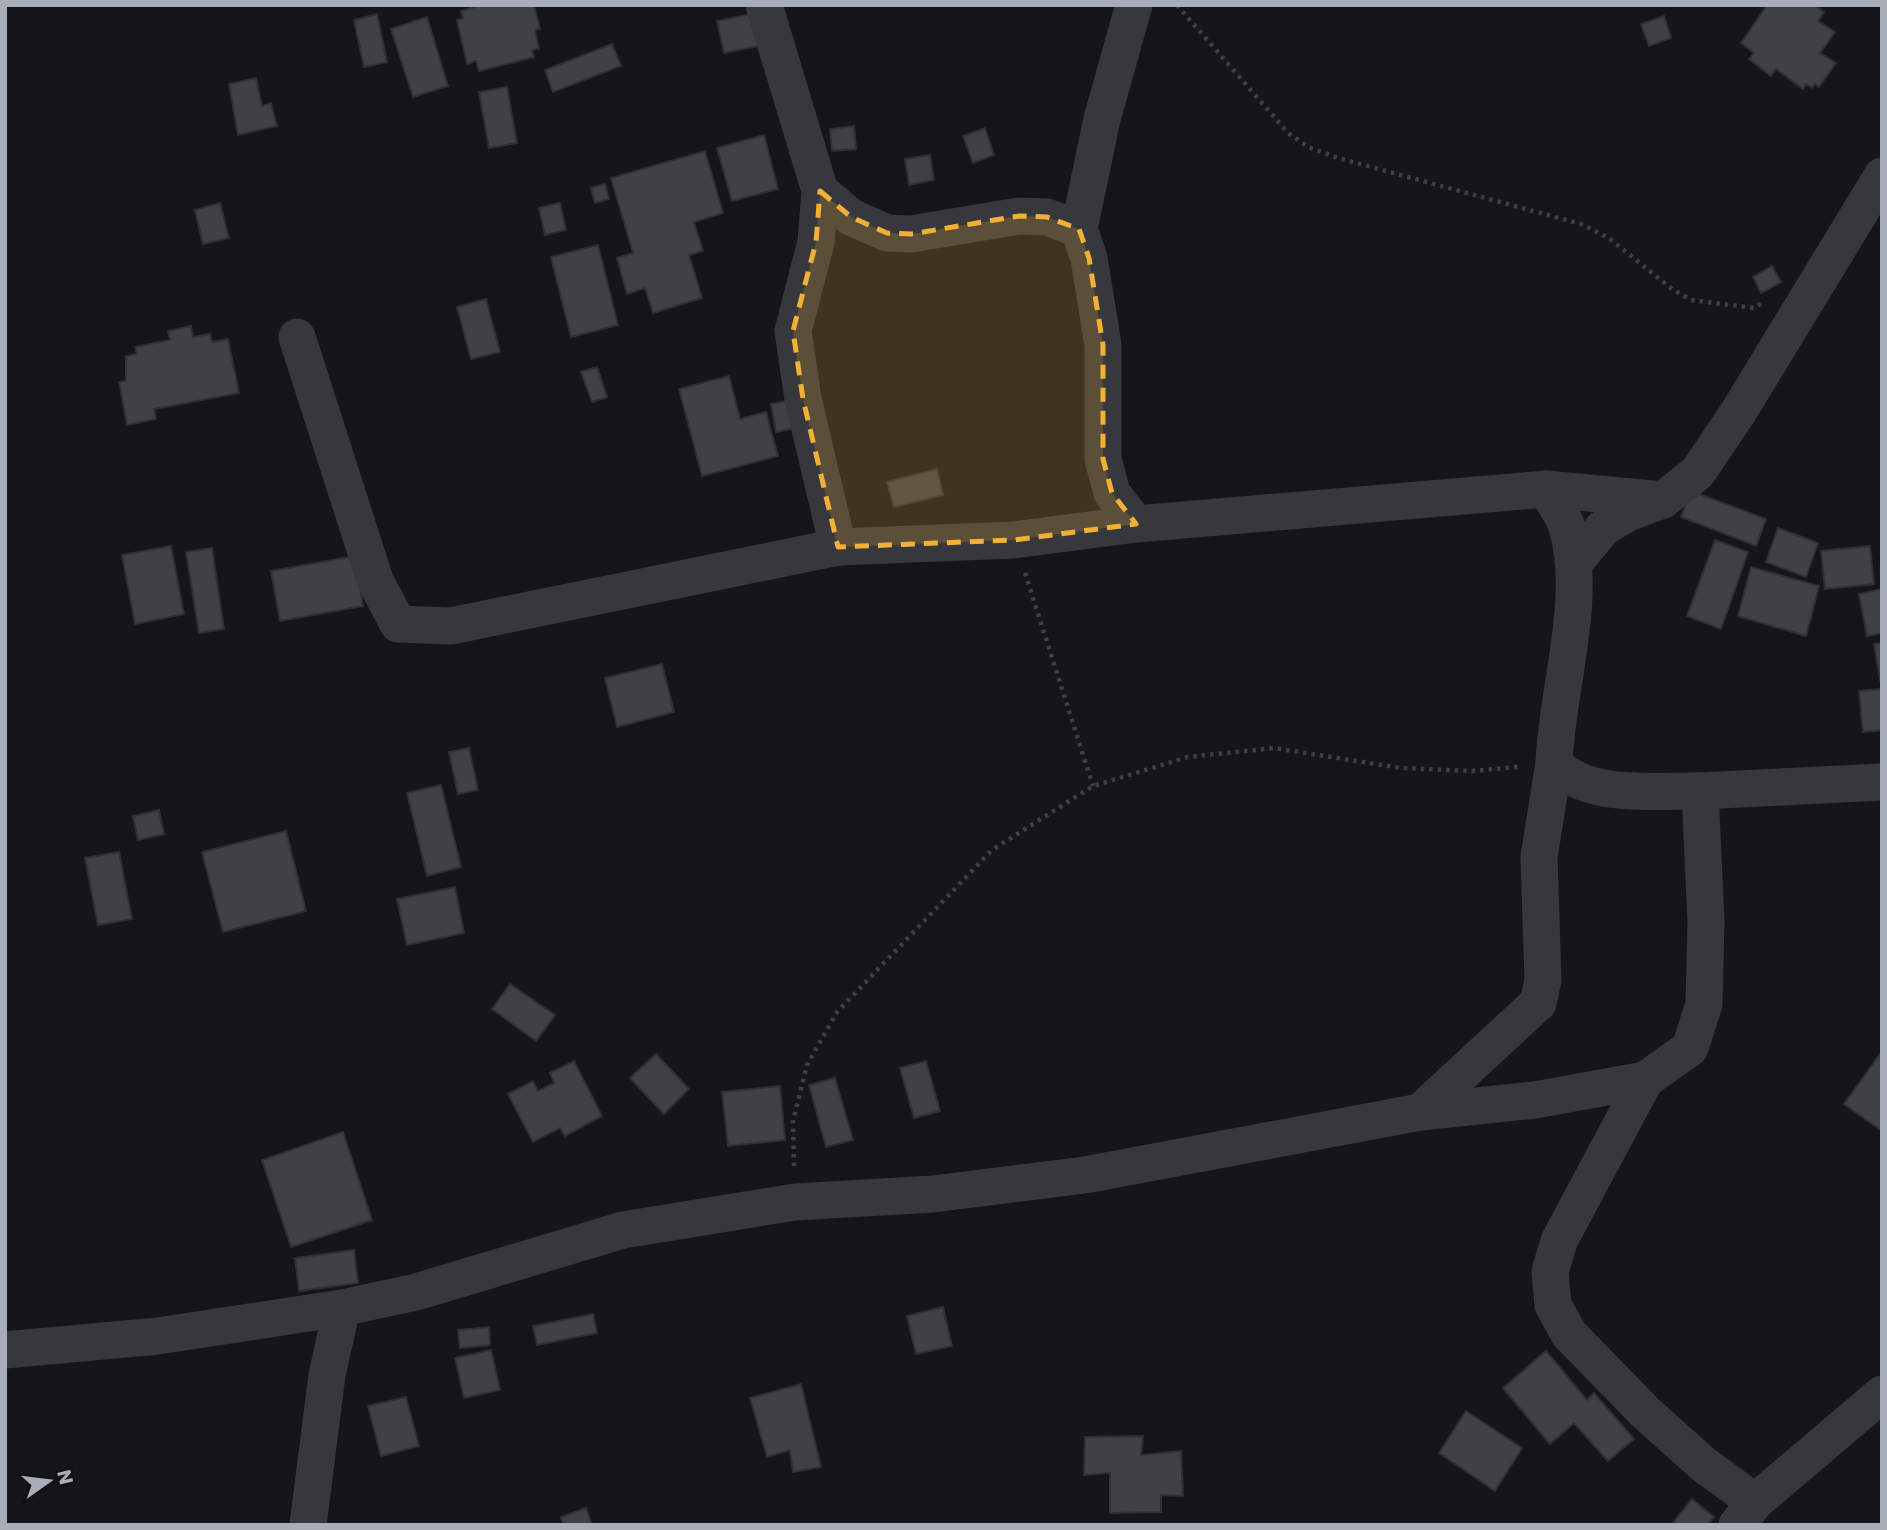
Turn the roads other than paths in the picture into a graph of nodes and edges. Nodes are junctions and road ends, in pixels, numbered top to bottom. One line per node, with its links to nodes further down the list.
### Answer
1 (764, 5): 4 (street)
2 (1134, 5): 5 (street)
3 (1882, 176): 8 (street)
4 (820, 191): 5 (street); 10 (street)
5 (1079, 229): 9 (street)
6 (297, 337): 10 (street)
7 (1546, 489): 8 (street); 9 (street); 11 (street)
8 (1663, 500): 11 (street)
9 (1136, 524): 10 (street)
10 (838, 547)
11 (1575, 562): 12 (street)
12 (1554, 763): 14 (street); 16 (street)
13 (1882, 782): 14 (street)
14 (1700, 791): 15 (street)
15 (1645, 1080): 16 (street); 20 (street)
16 (1420, 1112): 17 (street)
17 (342, 1308): 18 (street); 21 (street)
18 (5, 1350)
19 (1882, 1394): 20 (street)
20 (1746, 1513)
21 (308, 1525)

